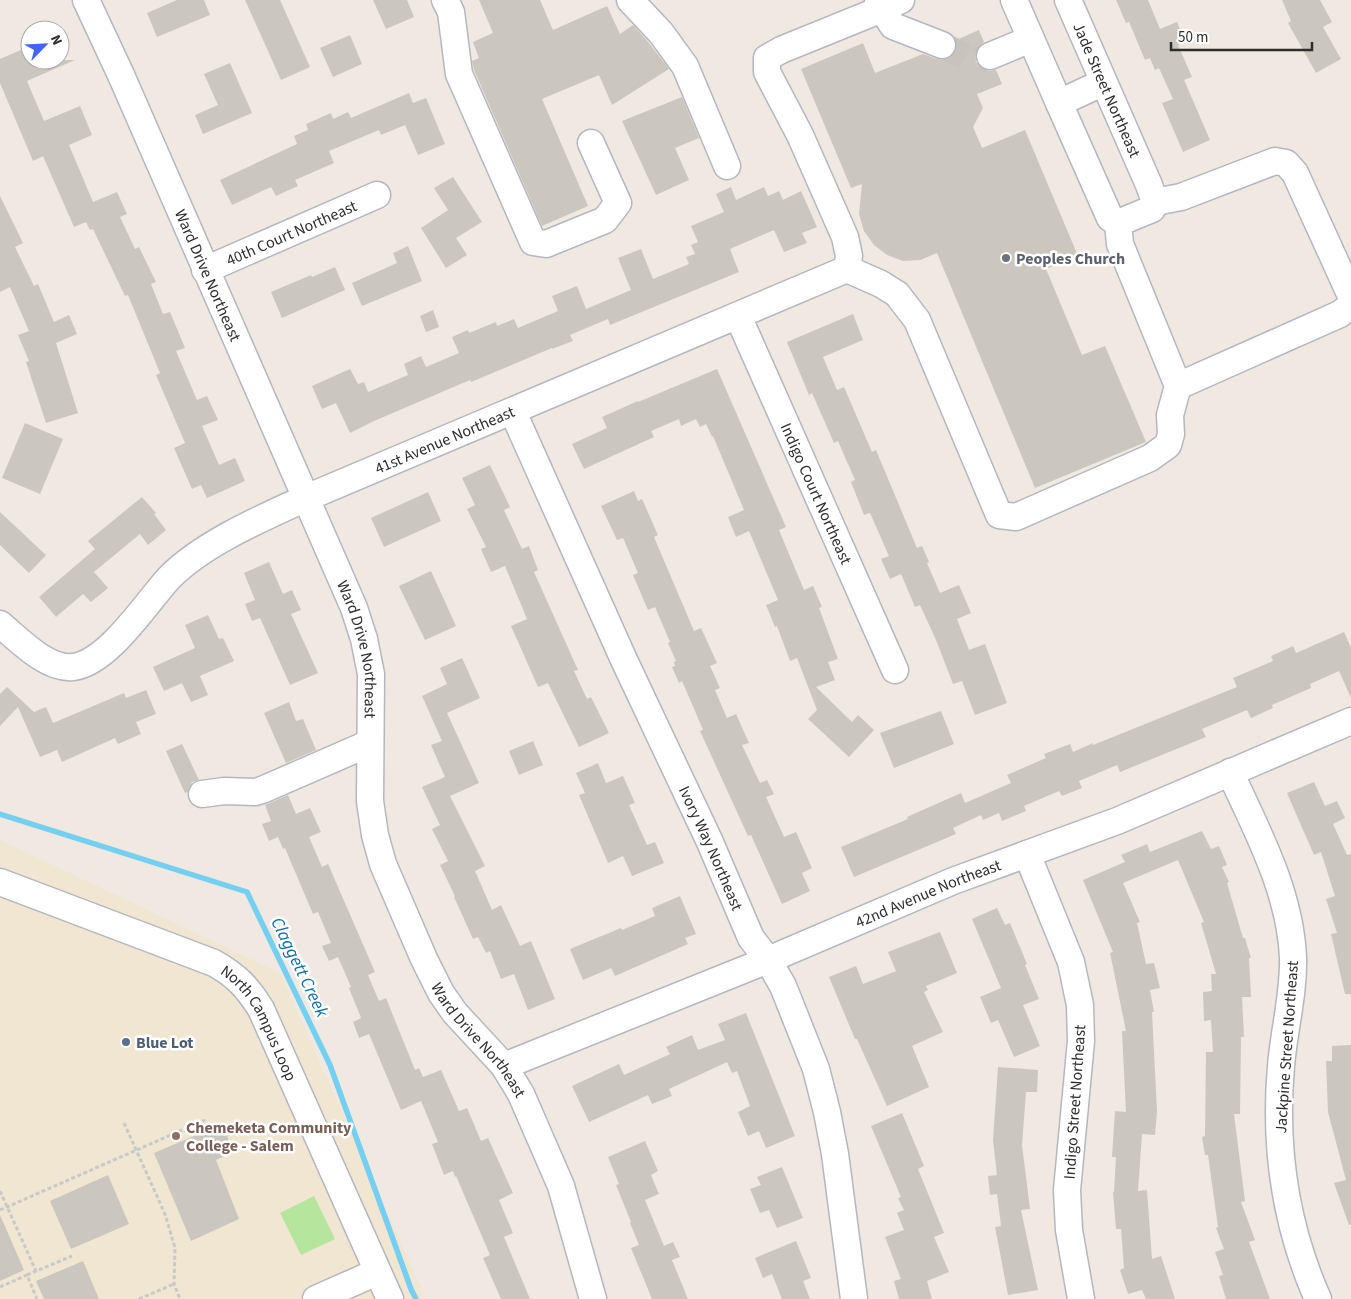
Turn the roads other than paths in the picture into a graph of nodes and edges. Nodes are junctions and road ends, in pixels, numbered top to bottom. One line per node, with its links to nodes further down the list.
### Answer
1 (86, 0): 17 (street, Ward Drive Northeast)
2 (445, 0): 12 (street)
3 (630, 0): 13 (street)
4 (1014, 0): 7 (street)
5 (1068, 0): 10 (street, Jade Street Northeast)
6 (887, 3): 8 (street); 18 (street)
7 (1031, 39): 9 (street); 11 (street)
8 (942, 45)
9 (990, 56)
10 (1104, 82): 11 (street); 14 (street, Jade Street Northeast)
11 (1060, 103): 16 (street)
12 (591, 143)
13 (728, 166)
14 (1150, 190): 16 (street); 19 (street)
15 (377, 195): 17 (street, 40th Court Northeast)
16 (1118, 223): 22 (street)
17 (205, 270): 24 (street, Ward Drive Northeast)
18 (843, 272): 21 (street, 41st Avenue Northeast); 22 (street)
19 (1351, 296)
20 (1351, 301): 22 (street)
21 (738, 316): 23 (street, 41st Avenue Northeast); 26 (street, Indigo Court Northeast)
22 (1178, 386)
23 (513, 412): 24 (street, 41st Avenue Northeast); 33 (street, Ivory Way Northeast)
24 (306, 498): 25 (street, 41st Avenue Northeast); 28 (street, Ward Drive Northeast)
25 (0, 624)
26 (895, 670)
27 (1351, 721): 29 (street, 42nd Avenue Northeast)
28 (370, 743): 30 (street); 34 (street, Ward Drive Northeast)
29 (1230, 772): 31 (street, 42nd Avenue Northeast); 42 (street, Jackpine Street Northeast)
30 (202, 794)
31 (1027, 854): 33 (street, 42nd Avenue Northeast); 41 (street, Indigo Street Northeast)
32 (0, 882): 35 (street, North Campus Loop)
33 (768, 960): 34 (street, 42nd Avenue Northeast); 40 (street, Ivory Way Northeast)
34 (504, 1066): 39 (street, Ward Drive Northeast)
35 (377, 1272): 36 (street); 38 (street, North Campus Loop)
36 (345, 1293): 37 (street)
37 (316, 1299)
38 (390, 1299)
39 (593, 1299)
40 (854, 1299)
41 (1081, 1299)
42 (1318, 1299)

